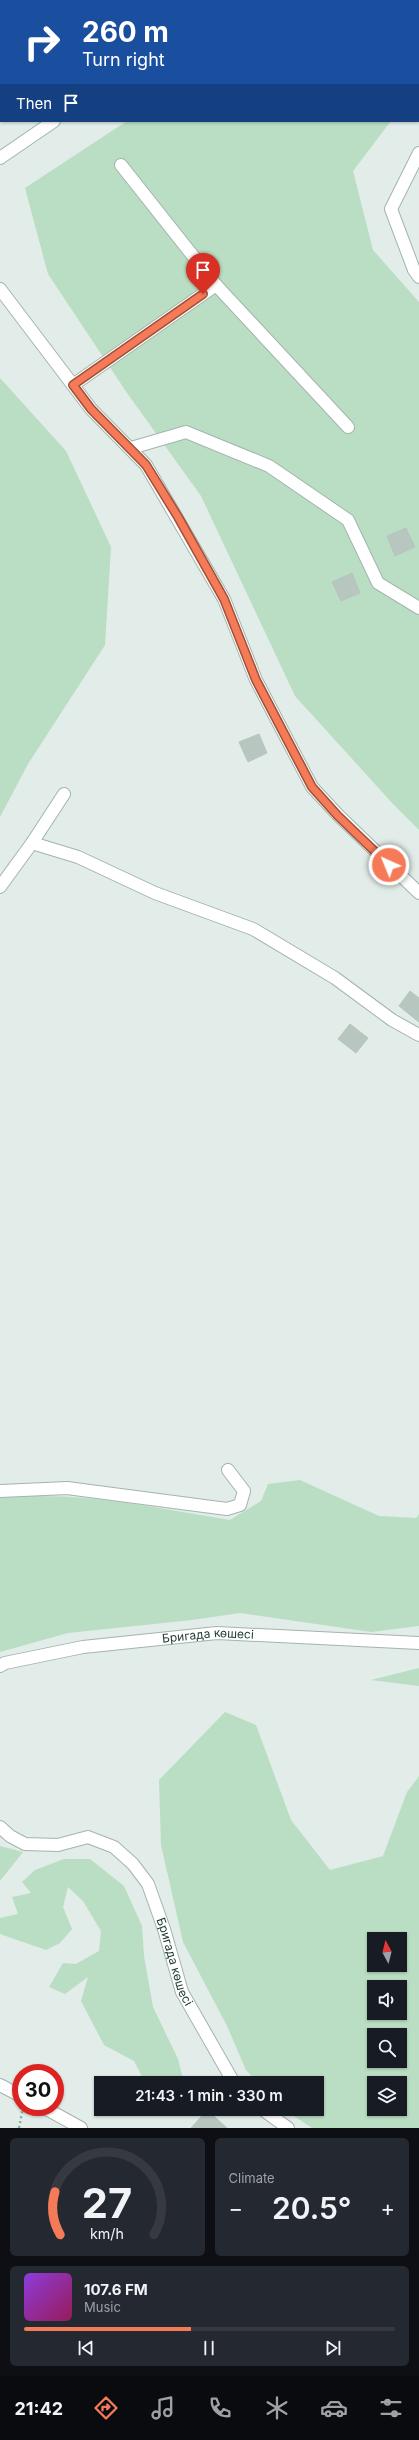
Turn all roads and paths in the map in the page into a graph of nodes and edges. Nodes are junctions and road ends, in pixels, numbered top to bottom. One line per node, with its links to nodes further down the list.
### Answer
1 (53, 122): 3 (street)
2 (419, 153): 5 (street)
3 (0, 158)
4 (121, 165): 6 (street)
5 (419, 277)
6 (216, 285): 8 (street); 9 (street)
7 (0, 289): 8 (street)
8 (73, 385): 10 (street)
9 (348, 427)
10 (131, 448): 11 (street); 15 (street)
11 (419, 608)
12 (64, 794): 13 (street)
13 (32, 843): 14 (street); 16 (street)
14 (0, 887)
15 (419, 893)
16 (419, 1035)
17 (228, 1470): 18 (street)
18 (0, 1491)
19 (419, 1643): 20 (street, Бригада көшесі)
20 (0, 1666)
21 (0, 1827): 22 (street, Бригада көшесі)
22 (230, 2076)
23 (0, 2085): 24 (street)
24 (12, 2091)
25 (21, 2116): 28 (path)
26 (59, 2116): 29 (street)
27 (272, 2116): 30 (street)
28 (19, 2128)
29 (81, 2128)
30 (288, 2128)

